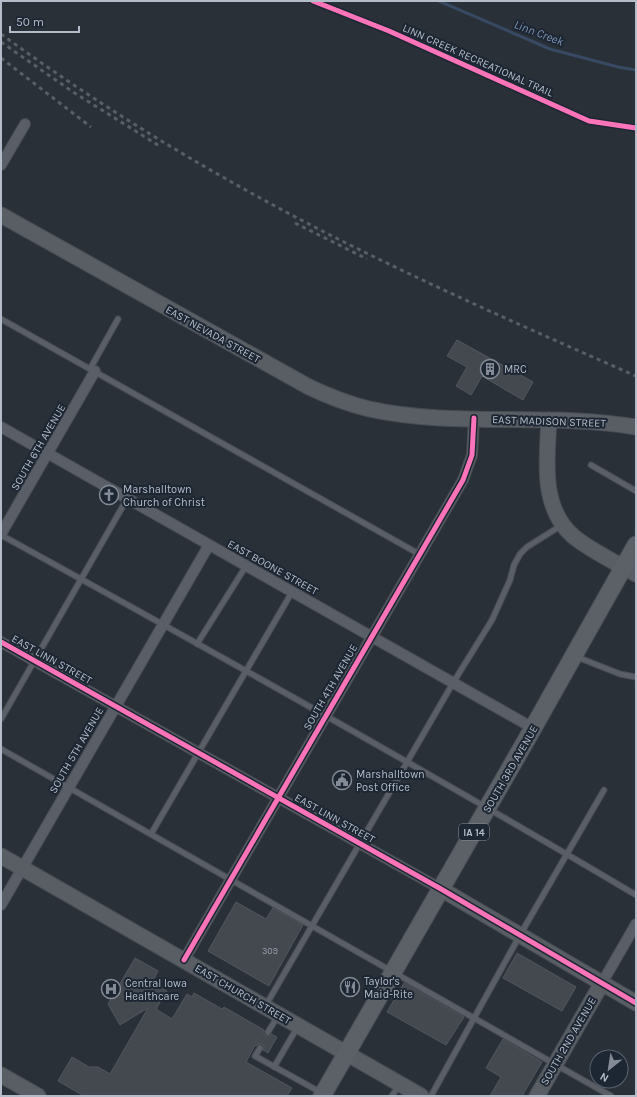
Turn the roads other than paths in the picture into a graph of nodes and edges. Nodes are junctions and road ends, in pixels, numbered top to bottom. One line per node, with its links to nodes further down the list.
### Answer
1 (25, 124): 2 (street)
2 (1, 165)
3 (1, 214): 7 (main road, EAST NEVADA STREET)
4 (1, 319): 6 (lane)
5 (118, 319): 6 (lane)
6 (92, 370): 12 (street, SOUTH 6TH AVENUE); 20 (lane)
7 (438, 418): 8 (main road, EAST MADISON STREET)
8 (474, 418): 9 (main road, EAST MADISON STREET); 20 (street, SOUTH 4TH AVENUE)
9 (549, 420): 11 (main road, EAST MADISON STREET); 16 (main road)
10 (1, 427): 12 (street, EAST BOONE STREET)
11 (636, 427)
12 (48, 454): 15 (street, EAST BOONE STREET); 17 (street, SOUTH 6TH AVENUE)
13 (591, 465): 14 (lane)
14 (636, 491)
15 (127, 498): 18 (street, EAST BOONE STREET); 23 (lane)
16 (563, 525): 22 (main road); 33 (lane)
17 (1, 535): 23 (lane)
18 (209, 545): 21 (street, EAST BOONE STREET); 25 (street, SOUTH 5TH AVENUE)
19 (636, 545): 22 (main road, SOUTH 3RD AVENUE / IA 14)
20 (419, 554): 26 (street, SOUTH 4TH AVENUE)
21 (246, 566): 24 (street, EAST BOONE STREET); 28 (lane)
22 (630, 570): 29 (main road, SOUTH 3RD AVENUE / IA 14)
23 (81, 579): 25 (lane); 30 (lane)
24 (292, 592): 26 (street, EAST BOONE STREET); 31 (lane)
25 (163, 624): 28 (lane); 34 (street, SOUTH 5TH AVENUE)
26 (371, 636): 33 (street, EAST BOONE STREET); 35 (street, SOUTH 4TH AVENUE)
27 (1, 642): 30 (street, EAST LINN STREET)
28 (197, 644): 31 (lane)
29 (574, 656): 32 (lane); 37 (main road, SOUTH 3RD AVENUE / IA 14)
30 (35, 660): 34 (street, EAST LINN STREET); 36 (lane)
31 (246, 671): 35 (lane); 39 (lane)
32 (636, 677)
33 (453, 683): 37 (street, EAST BOONE STREET); 40 (lane)
34 (116, 706): 39 (street, EAST LINN STREET); 41 (street, SOUTH 5TH AVENUE)
35 (325, 715): 40 (lane); 43 (street, SOUTH 4TH AVENUE)
36 (1, 719)
37 (533, 728): 44 (main road, SOUTH 3RD AVENUE / IA 14)
38 (1, 749): 41 (lane)
39 (199, 753): 43 (street, EAST LINN STREET); 45 (lane)
40 (407, 762): 44 (lane); 46 (lane)
41 (69, 787): 45 (lane); 49 (street, SOUTH 5TH AVENUE)
42 (604, 790): 47 (lane)
43 (278, 798): 46 (street, EAST LINN STREET); 50 (street, SOUTH 4TH AVENUE)
44 (487, 809): 47 (lane); 51 (main road, SOUTH 3RD AVENUE / IA 14)
45 (151, 834): 50 (lane)
46 (360, 844): 51 (street, EAST LINN STREET); 55 (lane)
47 (567, 854): 52 (lane); 56 (lane)
48 (1, 856): 49 (main road, EAST CHURCH STREET)
49 (22, 868): 53 (street, SOUTH 5TH AVENUE); 57 (main road, EAST CHURCH STREET)
50 (230, 879): 55 (lane); 57 (street, SOUTH 4TH AVENUE)
51 (441, 889): 56 (main road, EAST LINN STREET); 58 (main road, SOUTH 3RD AVENUE / IA 14)
52 (636, 895)
53 (1, 905)
54 (636, 924): 59 (street, SOUTH 2ND AVENUE)
55 (312, 926): 58 (lane); 61 (lane)
56 (520, 935): 59 (main road, EAST LINN STREET); 63 (lane)
57 (184, 960): 61 (main road, EAST CHURCH STREET)
58 (393, 972): 63 (lane); 67 (main road, SOUTH 3RD AVENUE / IA 14)
59 (602, 983): 60 (main road, EAST LINN STREET); 68 (main road, SOUTH 2ND AVENUE)
60 (636, 1003)
61 (265, 1007): 62 (main road, EAST CHURCH STREET)
62 (279, 1014): 64 (main road, EAST CHURCH STREET); 65 (lane)
63 (474, 1018): 68 (lane); 75 (lane)
64 (298, 1025): 67 (main road, EAST CHURCH STREET); 69 (lane)
65 (268, 1032)
66 (260, 1048): 69 (lane)
67 (347, 1053): 71 (main road, EAST CHURCH STREET); 72 (main road, SOUTH 3RD AVENUE / IA 14)
68 (555, 1064): 76 (main road, SOUTH 2ND AVENUE); 77 (lane)
69 (274, 1067): 72 (lane)
70 (1, 1075): 73 (main road)
71 (396, 1090): 74 (main road, EAST CHURCH STREET)
72 (322, 1095)
73 (38, 1096)
74 (422, 1096)
75 (431, 1096)
76 (537, 1096)
77 (611, 1096)

